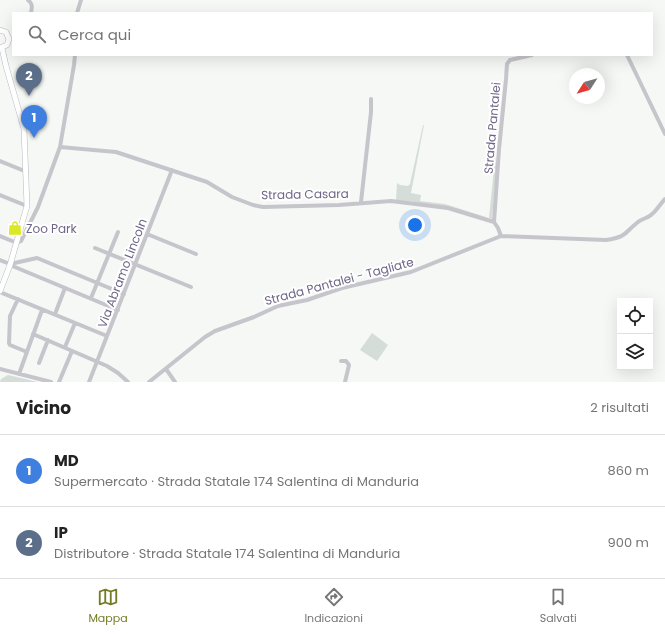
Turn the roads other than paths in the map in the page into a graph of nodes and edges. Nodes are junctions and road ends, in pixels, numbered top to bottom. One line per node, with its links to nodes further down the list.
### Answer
1 (28, 0): 3 (street)
2 (81, 0): 4 (street)
3 (31, 12)
4 (76, 12)
5 (0, 30): 6 (main road)
6 (11, 40): 7 (main road)
7 (1, 48): 16 (main road)
8 (75, 56): 13 (street)
9 (528, 56): 21 (street, Strada Pantalei)
10 (627, 56): 12 (street)
11 (371, 98): 19 (street)
12 (665, 134)
13 (60, 148): 15 (street, Strada Casara); 26 (street)
14 (0, 161): 16 (street)
15 (172, 170): 19 (street, Strada Casara); 23 (street, Via Abramo Lincoln)
16 (27, 172): 20 (main road)
17 (0, 195): 20 (street)
18 (665, 200): 25 (street)
19 (361, 202): 21 (street, Strada Casara)
20 (27, 206): 26 (main road)
21 (494, 222): 25 (street)
22 (118, 232): 28 (street)
23 (147, 234): 29 (street); 32 (street, Via Abramo Lincoln)
24 (0, 236): 26 (street)
25 (501, 236): 54 (street, Strada Pantalei - Tagliate)
26 (17, 243): 31 (main road)
27 (96, 248): 28 (street)
28 (109, 254): 32 (street); 33 (street)
29 (196, 254)
30 (0, 260): 31 (street)
31 (10, 264): 33 (street); 35 (street); 36 (main road)
32 (135, 264): 34 (street); 37 (street, Via Abramo Lincoln)
33 (97, 283): 37 (street); 38 (street)
34 (191, 287)
35 (65, 288): 38 (street); 42 (street)
36 (0, 292): 39 (street)
37 (124, 294): 41 (street, Via Abramo Lincoln)
38 (91, 298): 41 (street)
39 (18, 299): 40 (street); 49 (street)
40 (42, 310): 42 (street); 44 (street)
41 (118, 310): 45 (street, Via Abramo Lincoln)
42 (55, 314): 43 (street)
43 (75, 323): 45 (street); 47 (street)
44 (33, 334): 46 (street); 49 (street)
45 (108, 336): 50 (street, Via Abramo Lincoln)
46 (48, 340): 47 (street); 52 (street)
47 (65, 347): 48 (street)
48 (72, 350): 50 (street); 57 (street)
49 (27, 352): 55 (street)
50 (98, 361): 58 (street, Via Abramo Lincoln); 59 (street)
51 (341, 361): 62 (street)
52 (39, 363)
53 (0, 369): 55 (street)
54 (166, 369): 60 (street, Strada Pantalei - Tagliate); 61 (street)
55 (19, 374): 56 (street)
56 (51, 382)
57 (58, 382)
58 (90, 382)
59 (128, 382)
60 (149, 382)
61 (175, 382)
62 (345, 382)

